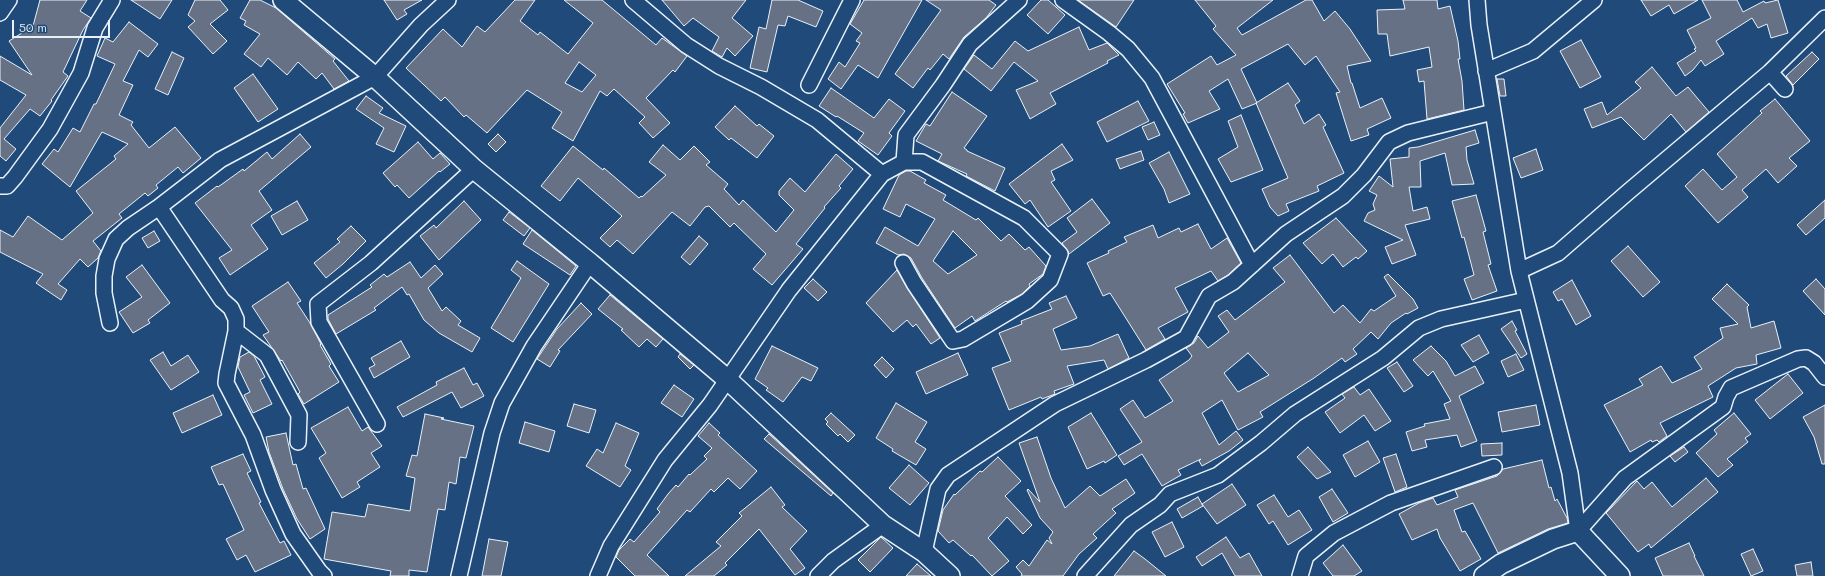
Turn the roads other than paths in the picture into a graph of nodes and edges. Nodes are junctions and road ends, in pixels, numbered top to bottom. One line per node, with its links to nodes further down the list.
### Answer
1 (9, 0): 11 (street)
2 (112, 0): 22 (street)
3 (283, 0): 15 (street)
4 (448, 0): 15 (street)
5 (633, 0): 21 (street)
6 (852, 0): 16 (street)
7 (1019, 0): 19 (street)
8 (1063, 0): 26 (street)
9 (1477, 0): 13 (street)
10 (1594, 0): 13 (street)
11 (0, 13)
12 (1825, 18): 14 (street)
13 (1486, 71): 18 (street)
14 (1770, 72): 17 (street); 27 (street)
15 (375, 78): 20 (street); 23 (street)
16 (810, 85)
17 (1785, 89)
18 (1493, 112): 26 (street); 27 (street)
19 (904, 162): 21 (street); 24 (street)
20 (474, 170): 25 (street); 33 (street)
21 (882, 174): 32 (street)
22 (0, 186)
23 (159, 207): 29 (street); 30 (street)
24 (902, 262)
25 (590, 263): 32 (street); 40 (street)
26 (1252, 265): 38 (street)
27 (1519, 271): 28 (street)
28 (1526, 300): 37 (street); 44 (street)
29 (110, 323)
30 (236, 332): 34 (street); 39 (street)
31 (1825, 377): 37 (street)
32 (728, 380): 36 (street); 41 (street)
33 (377, 424)
34 (298, 442)
35 (1494, 467): 45 (street)
36 (883, 525): 38 (street); 42 (street)
37 (1578, 531): 46 (street); 47 (street)
38 (924, 552): 43 (street)
39 (324, 576)
40 (459, 576)
41 (598, 576)
42 (818, 576)
43 (950, 576)
44 (1085, 576)
45 (1300, 576)
46 (1484, 576)
47 (1620, 576)

